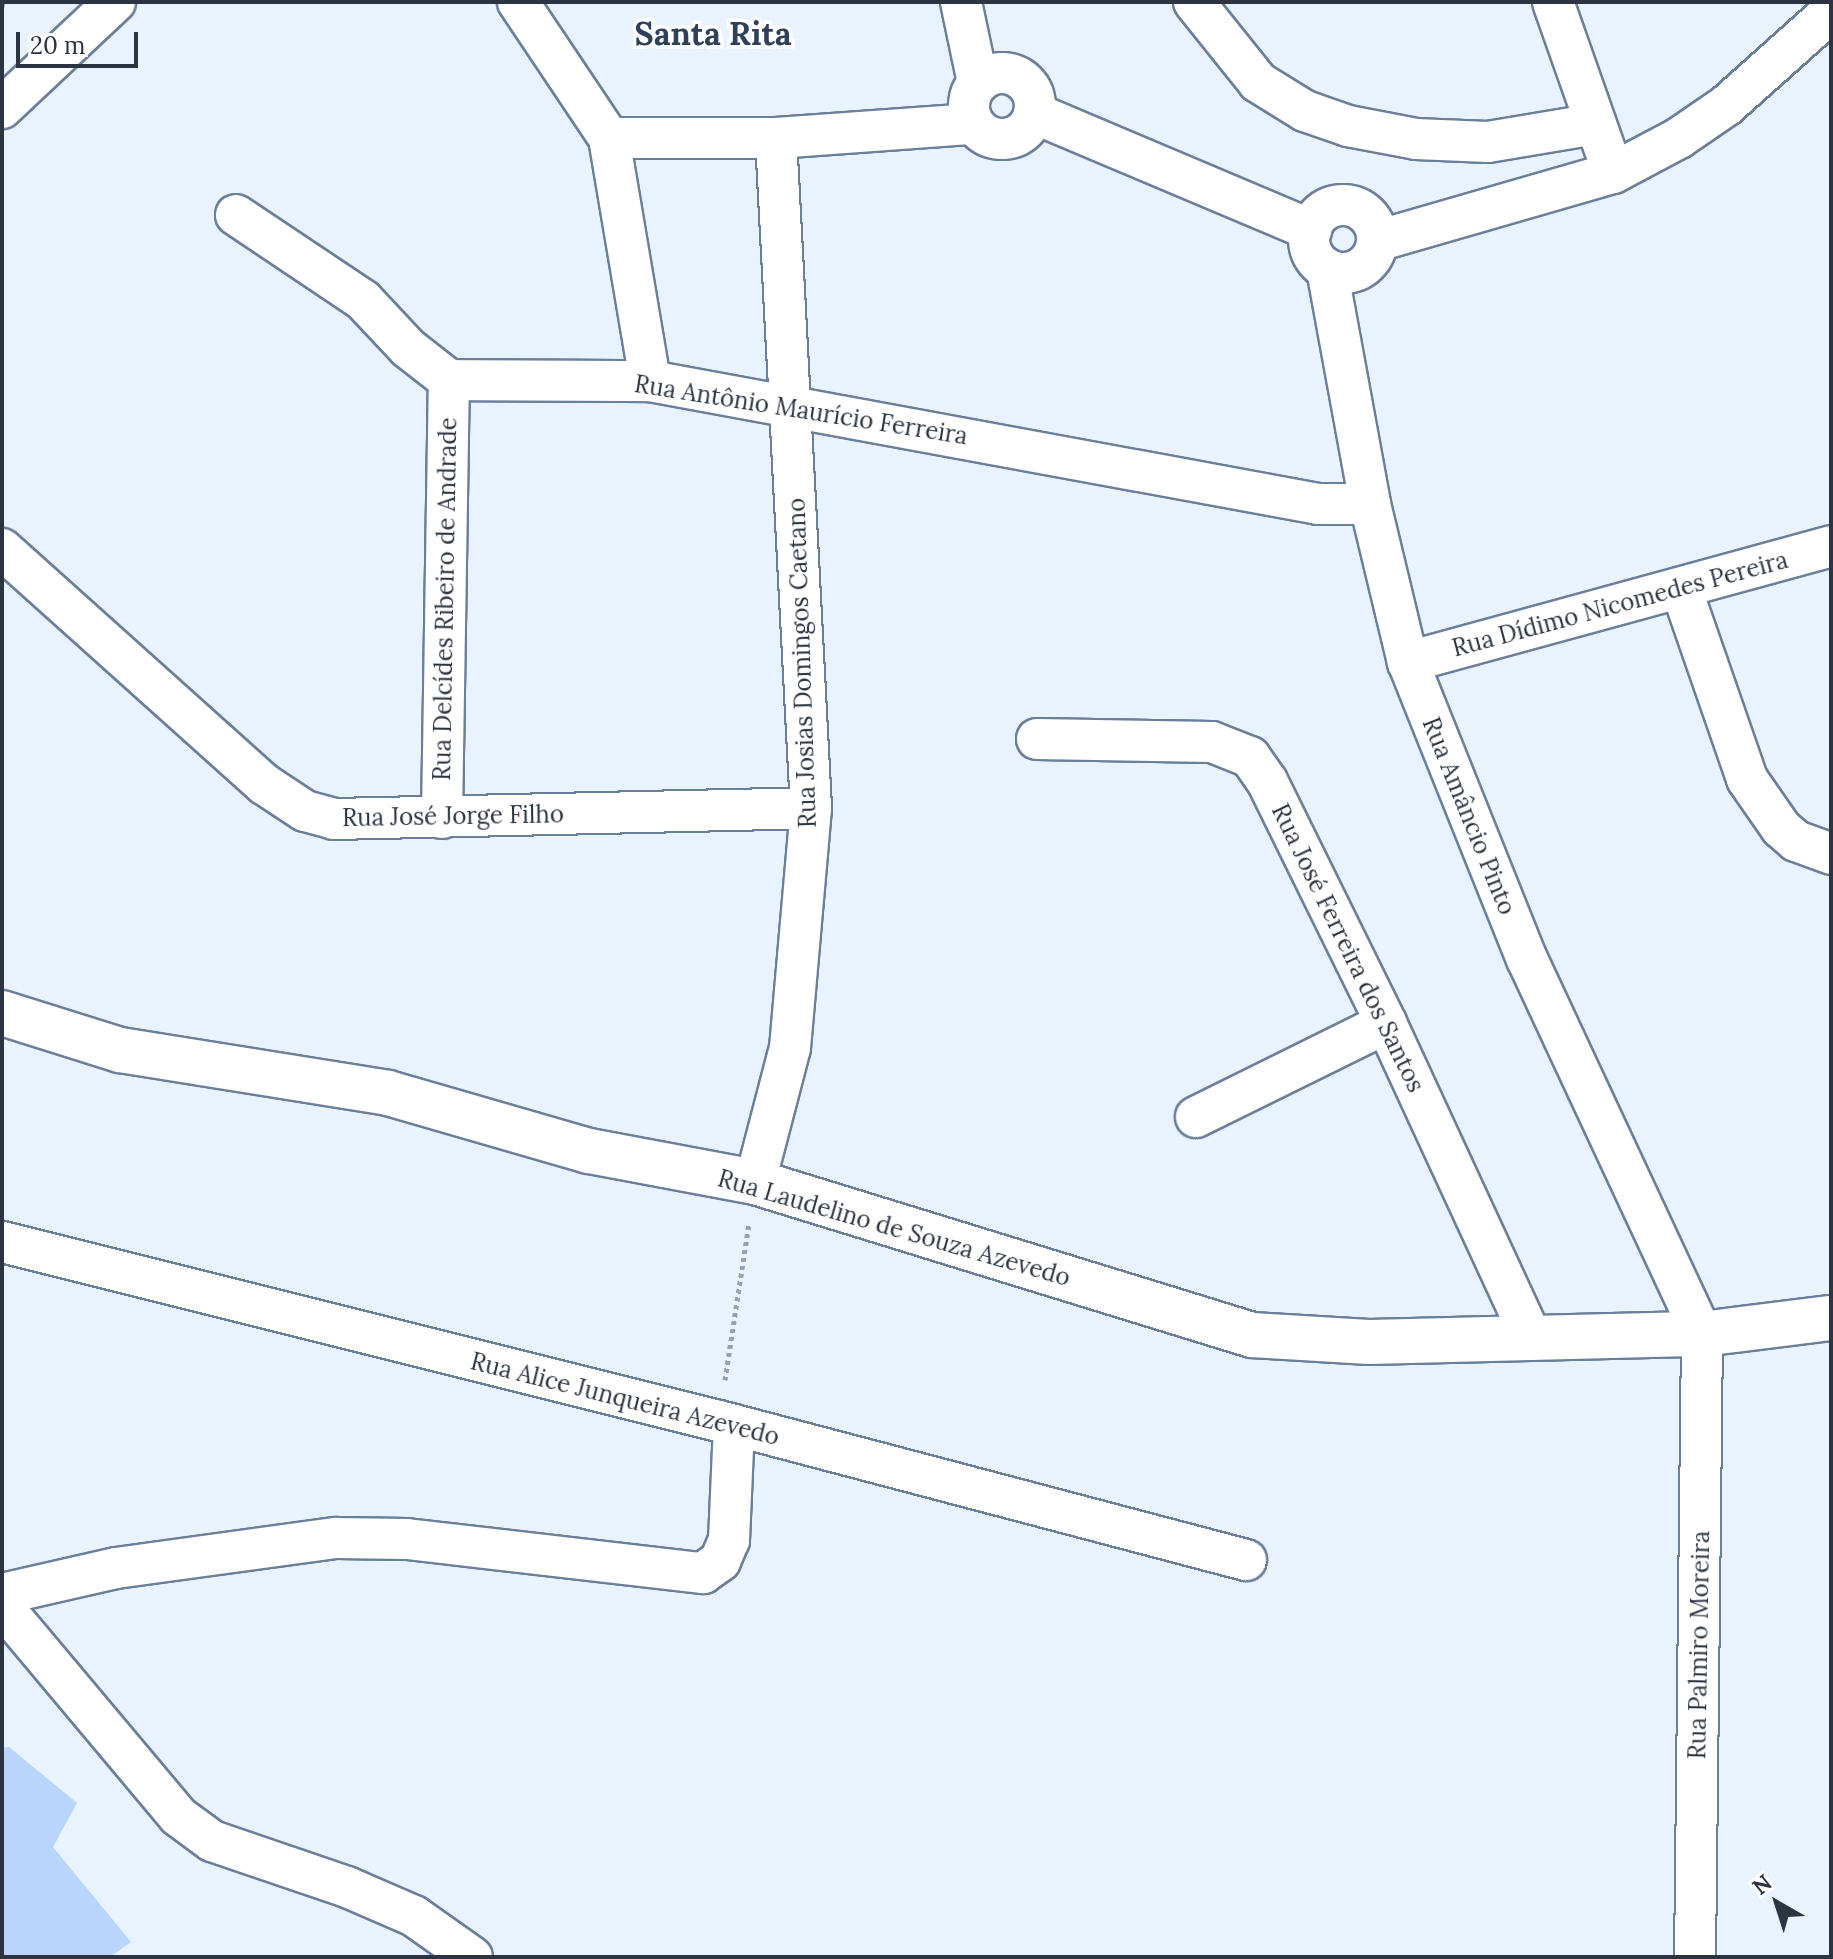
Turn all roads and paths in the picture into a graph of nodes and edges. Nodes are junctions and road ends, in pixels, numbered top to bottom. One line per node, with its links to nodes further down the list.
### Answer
1 (115, 2): 8 (street)
2 (518, 2): 12 (street)
3 (961, 2): 7 (street)
4 (1194, 2): 11 (street)
5 (1553, 2): 11 (street)
6 (1831, 12): 14 (street)
7 (978, 83): 9 (street); 10 (street)
8 (2, 108)
9 (1034, 113): 10 (street); 16 (street)
10 (973, 124): 13 (street)
11 (1596, 124): 14 (street)
12 (609, 138): 13 (street); 20 (street)
13 (776, 138): 21 (street, Rua Josias Domingos Caetano)
14 (1613, 173): 17 (street)
15 (236, 215): 19 (street)
16 (1311, 230): 17 (street); 18 (street)
17 (1377, 241): 18 (street)
18 (1327, 269): 22 (street, Rua Amâncio Pinto)
19 (449, 380): 20 (street, Rua Antônio Maurício Ferreira); 29 (street, Rua Delcídes Ribeiro de Andrade)
20 (650, 381): 21 (street, Rua Antônio Maurício Ferreira)
21 (791, 404): 22 (street, Rua Antônio Maurício Ferreira); 28 (street, Rua Josias Domingos Caetano)
22 (1370, 504): 26 (street, Rua Amâncio Pinto)
23 (1831, 546): 25 (street, Rua Dídimo Nicomedes Pereira)
24 (2, 549): 29 (street, Rua José Jorge Filho)
25 (1681, 588): 26 (street, Rua Dídimo Nicomedes Pereira); 30 (street)
26 (1408, 662): 37 (street, Rua Amâncio Pinto)
27 (1037, 739): 32 (street, Rua José Ferreira dos Santos)
28 (811, 808): 29 (street, Rua José Jorge Filho); 34 (street, Rua Josias Domingos Caetano)
29 (442, 818)
30 (1831, 854)
31 (2, 1013): 34 (street, Rua Laudelino de Souza Azevedo)
32 (1386, 1023): 33 (street); 38 (street, Rua José Ferreira dos Santos)
33 (1196, 1117)
34 (755, 1182): 38 (street, Rua Laudelino de Souza Azevedo); 39 (path)
35 (2, 1242): 39 (street, Rua Alice Junqueira Azevedo)
36 (1831, 1318): 37 (street, Rua Laudelino de Souza Azevedo)
37 (1702, 1334): 38 (street, Rua Laudelino de Souza Azevedo); 44 (street, Rua Palmiro Moreira)
38 (1532, 1339)
39 (726, 1423): 40 (street, Rua Alice Junqueira Azevedo); 41 (street)
40 (1246, 1560)
41 (2, 1594)
42 (2, 1606): 43 (street)
43 (472, 1957)
44 (1695, 1957)

